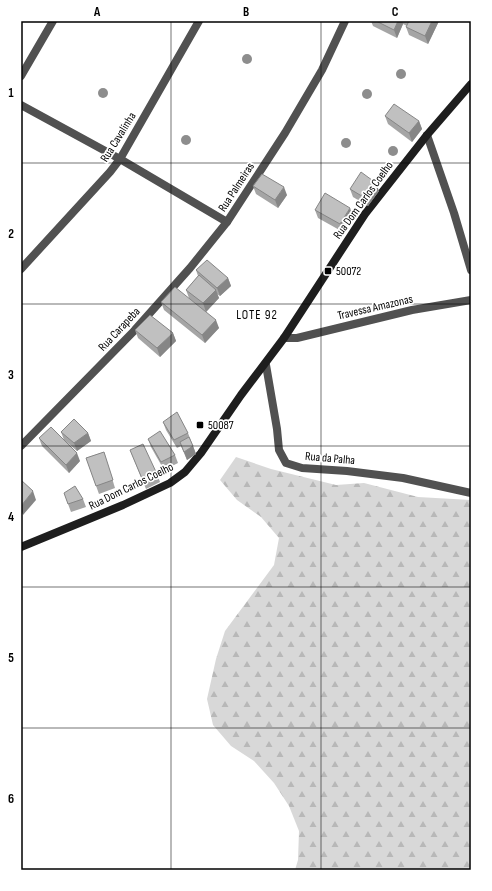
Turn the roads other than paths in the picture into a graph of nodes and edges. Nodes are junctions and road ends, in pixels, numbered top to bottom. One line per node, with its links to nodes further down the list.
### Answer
1 (53, 21): 4 (street)
2 (199, 21): 8 (street, Rua Cavalinha)
3 (345, 21): 9 (street, Rua Palmeiras)
4 (21, 76)
5 (471, 84): 7 (street, Rua Dom Carlos Coelho)
6 (21, 105): 8 (street, Rua Palmeiras)
7 (427, 135): 11 (street); 13 (street, Rua Dom Carlos Coelho)
8 (120, 159): 9 (street, Rua Palmeiras); 10 (street, Rua Cavalinha)
9 (227, 222): 15 (street, Rua Carapeba)
10 (21, 269)
11 (471, 270)
12 (471, 300): 13 (street, Travessa Amazonas)
13 (284, 338): 14 (street, Rua Dom Carlos Coelho)
14 (266, 365): 16 (street, Rua da Palha); 17 (street, Rua Dom Carlos Coelho)
15 (21, 446)
16 (471, 493)
17 (21, 547)

